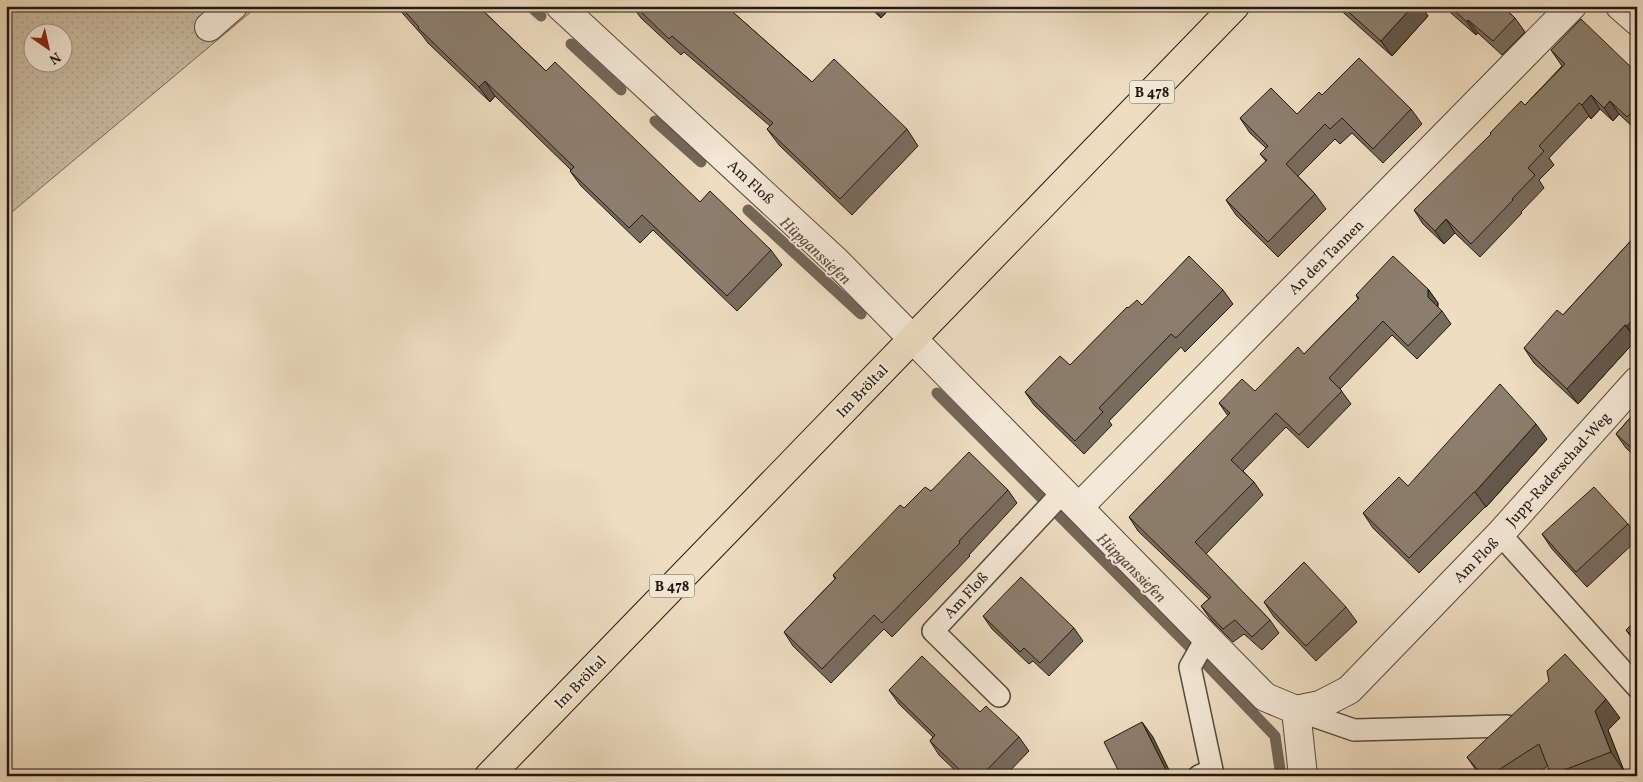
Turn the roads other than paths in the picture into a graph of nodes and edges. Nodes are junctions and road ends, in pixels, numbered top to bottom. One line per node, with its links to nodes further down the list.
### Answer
1 (233, 6): 7 (street)
2 (560, 6): 8 (street, Am Floß)
3 (1235, 6): 8 (main road, Im Bröltal / B 478)
4 (1572, 6): 10 (street, An den Tannen)
5 (1620, 6): 6 (street)
6 (1637, 21)
7 (209, 27)
8 (912, 339): 10 (street, Am Floß); 17 (main road, Im Bröltal / B 478)
9 (1637, 382): 11 (street, Jupp-Raderschad-Weg)
10 (1071, 500): 12 (street, Am Floß); 14 (lane, Am Floß)
11 (1500, 534): 13 (lane, Am Floß); 15 (street, Am Floß)
12 (1207, 637): 15 (street, Am Floß); 18 (lane)
13 (1637, 686)
14 (999, 696)
15 (1296, 710): 16 (lane, Am Floß); 19 (street)
16 (1507, 726)
17 (489, 776)
18 (1199, 776)
19 (1303, 776)

